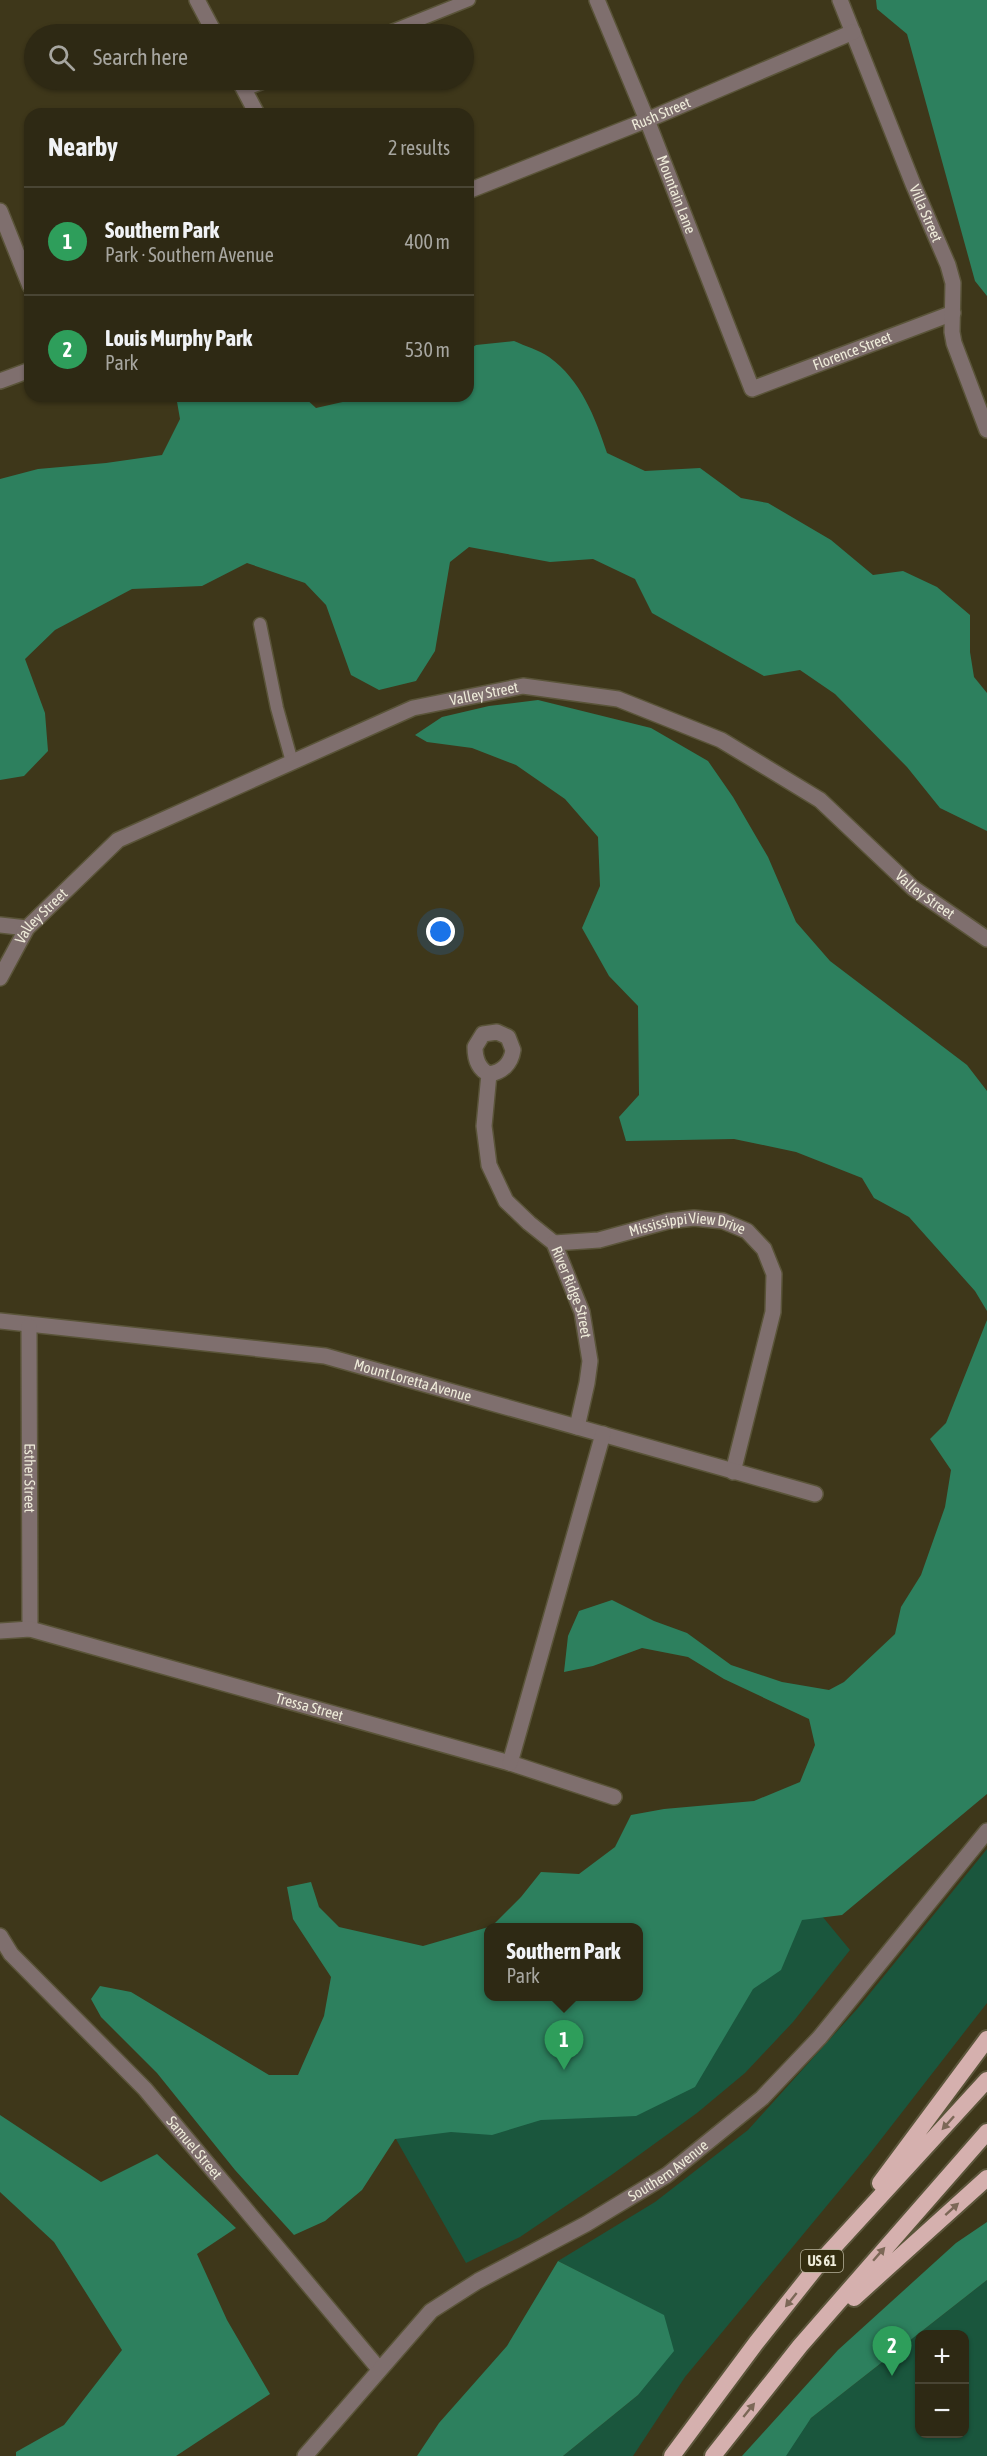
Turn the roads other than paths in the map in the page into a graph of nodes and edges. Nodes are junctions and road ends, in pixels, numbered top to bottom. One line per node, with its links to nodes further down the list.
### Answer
1 (197, 0): 5 (street)
2 (469, 0): 6 (lane)
3 (597, 0): 10 (street, Mountain Lane)
4 (840, 0): 7 (street, Villa Street)
5 (210, 24)
6 (409, 24)
7 (853, 32): 10 (street, Rush Street); 14 (street, Villa Street)
8 (244, 90): 9 (street)
9 (254, 108)
10 (647, 120): 11 (street, Rush Street); 17 (street, Mountain Lane)
11 (474, 189)
12 (0, 211): 13 (street)
13 (24, 271)
14 (952, 313): 17 (street, Florence Street); 18 (street, Villa Street)
15 (24, 372): 16 (street)
16 (0, 381)
17 (752, 389)
18 (987, 430)
19 (260, 624): 20 (lane)
20 (292, 762): 22 (street, Valley Street); 23 (street, Valley Street)
21 (0, 925): 22 (street)
22 (27, 928): 24 (street, Valley Street)
23 (987, 939)
24 (0, 978)
25 (489, 1074): 26 (street, River Ridge Street)
26 (554, 1242): 29 (street, River Ridge Street); 31 (street, Mississippi View Drive)
27 (0, 1321): 28 (street, Mount Loretta Avenue)
28 (29, 1326): 29 (street, Mount Loretta Avenue); 33 (street, Esther Street)
29 (577, 1427): 30 (street, Mount Loretta Avenue)
30 (603, 1434): 31 (street, Mount Loretta Avenue); 35 (street)
31 (733, 1472): 32 (street, Mount Loretta Avenue)
32 (815, 1494)
33 (30, 1629): 34 (street, Tressa Street); 35 (street, Tressa Street)
34 (0, 1631)
35 (510, 1763): 36 (street, Tressa Street)
36 (614, 1797)
37 (987, 1831): 45 (street, Southern Avenue)
38 (0, 1936): 45 (street, Samuel Street)
39 (987, 2039): 43 (highway)
40 (987, 2080): 43 (highway, US 61, one-way to 43)
41 (987, 2132): 44 (highway, US 61, one-way to 41)
42 (987, 2178): 44 (highway, one-way to 42)
43 (822, 2260): 47 (highway, US 61, one-way to 47)
44 (800, 2346): 48 (highway, US 61, one-way to 44)
45 (379, 2369): 46 (street, Southern Avenue)
46 (305, 2456)
47 (672, 2456)
48 (713, 2456)

